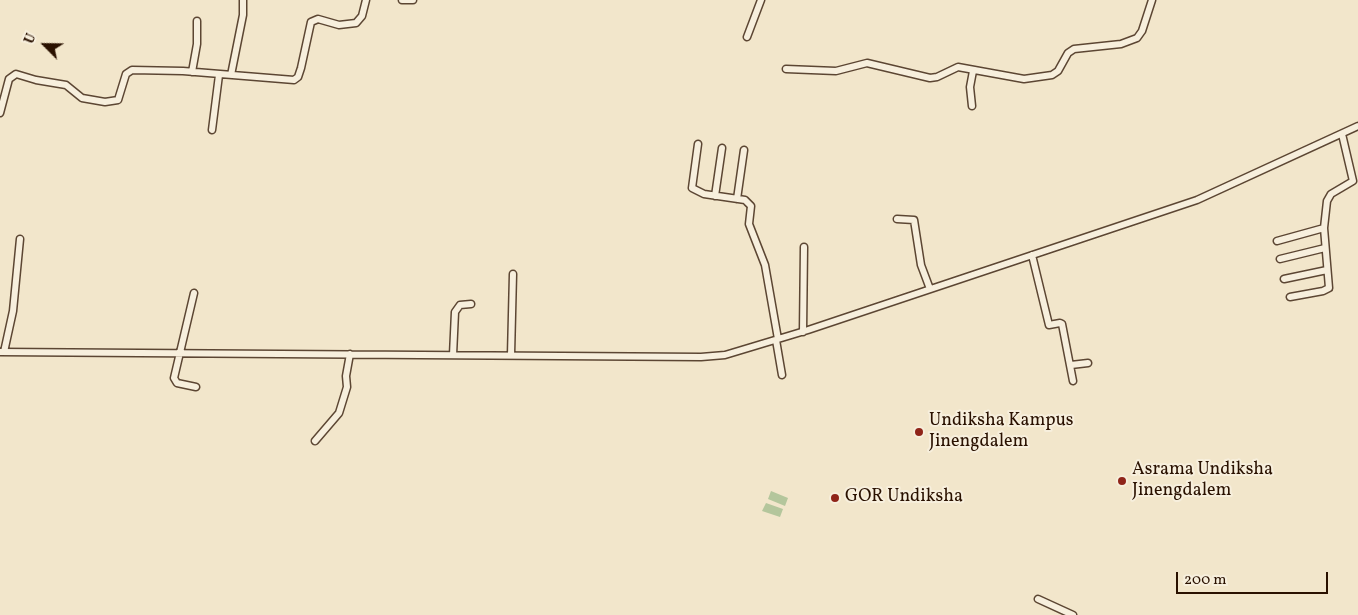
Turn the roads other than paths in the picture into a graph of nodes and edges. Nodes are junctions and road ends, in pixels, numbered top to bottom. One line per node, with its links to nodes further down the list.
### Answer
1 (243, 0): 13 (street)
2 (366, 0): 13 (street)
3 (402, 0): 4 (street)
4 (413, 0)
5 (761, 0): 8 (street)
6 (1152, 0): 10 (street)
7 (197, 21): 11 (street)
8 (747, 37)
9 (786, 69): 10 (street)
10 (972, 71): 14 (street)
11 (192, 72): 12 (street); 15 (street)
12 (218, 75): 13 (street); 17 (street)
13 (231, 75)
14 (972, 106)
15 (0, 113)
16 (1358, 126): 18 (street)
17 (212, 130)
18 (1342, 134): 25 (street); 30 (street)
19 (698, 144): 22 (street)
20 (722, 148): 22 (street)
21 (744, 150): 23 (street)
22 (715, 196): 23 (street)
23 (738, 199): 40 (street)
24 (897, 219): 35 (street)
25 (1324, 228): 27 (street); 29 (street)
26 (20, 239): 41 (street)
27 (1278, 241)
28 (804, 248): 39 (street)
29 (1325, 248): 31 (street); 32 (street)
30 (1032, 255): 35 (street); 47 (street)
31 (1280, 259)
32 (1327, 270): 34 (street); 37 (street)
33 (513, 274): 45 (street)
34 (1284, 279)
35 (930, 289): 39 (street)
36 (194, 293): 42 (street)
37 (1290, 297)
38 (472, 304): 44 (street)
39 (803, 332): 40 (street)
40 (777, 340): 45 (street); 48 (street)
41 (2, 352): 42 (street)
42 (178, 352): 43 (street); 50 (street)
43 (350, 354): 44 (street); 51 (street)
44 (453, 355): 45 (street)
45 (511, 355)
46 (1088, 363): 47 (street)
47 (1071, 365): 49 (street)
48 (782, 375)
49 (1073, 381)
50 (196, 387)
51 (314, 441)
52 (1038, 599): 53 (street)
53 (1072, 615)

